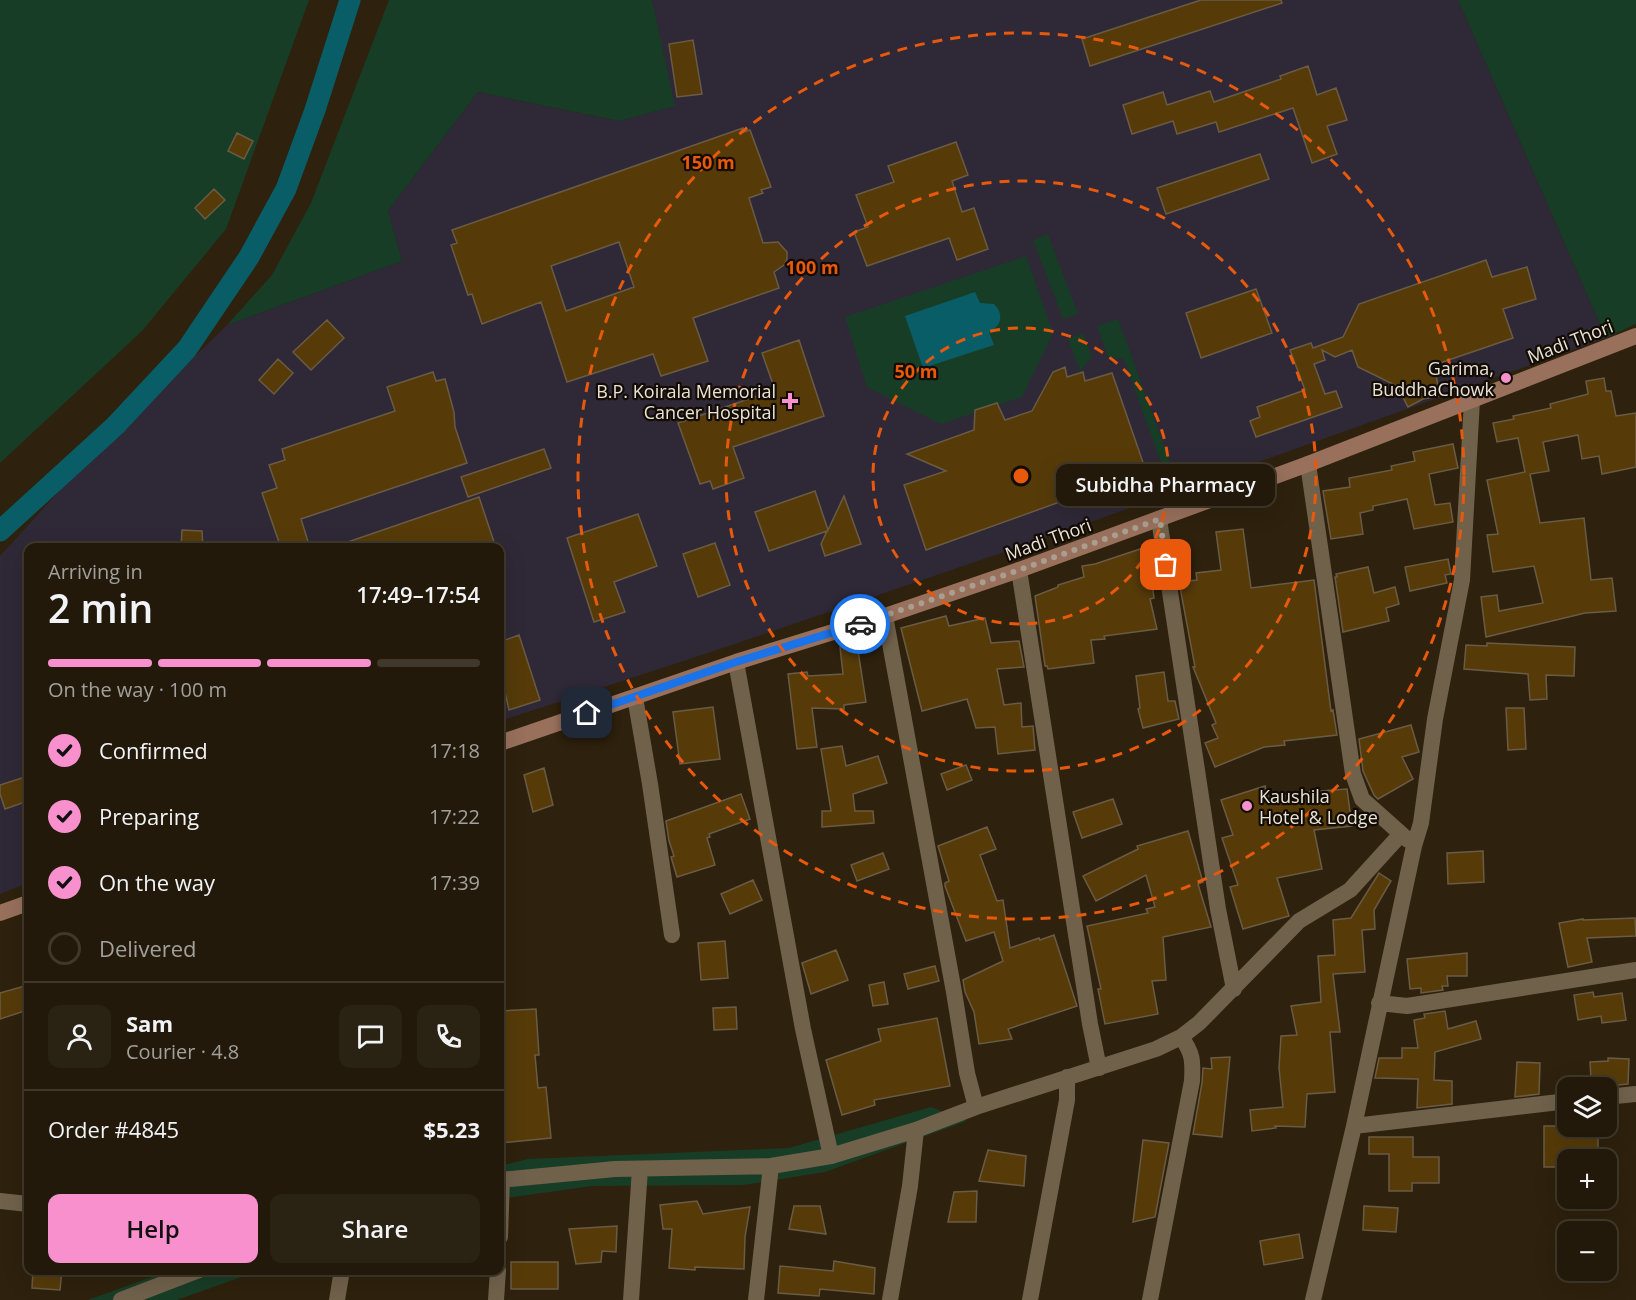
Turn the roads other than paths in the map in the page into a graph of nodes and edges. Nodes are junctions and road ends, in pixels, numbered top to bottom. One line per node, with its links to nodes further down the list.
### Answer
1 (1636, 336): 2 (main road, Madi Thori)
2 (1472, 400): 3 (main road, Madi Thori); 11 (street)
3 (1308, 464): 4 (main road, Madi Thori); 10 (street)
4 (1160, 519): 5 (main road, Madi Thori); 16 (street)
5 (1019, 570): 6 (main road, Madi Thori); 19 (street)
6 (885, 616): 7 (main road, Madi Thori); 24 (street)
7 (736, 662): 8 (main road, Madi Thori); 27 (street)
8 (635, 697): 9 (main road, Madi Thori); 14 (street)
9 (504, 742)
10 (1401, 834): 11 (street); 16 (street)
11 (1414, 846): 17 (street)
12 (24, 904): 13 (main road)
13 (0, 913)
14 (672, 934)
15 (1636, 970): 17 (street)
16 (1234, 989): 18 (street)
17 (1379, 1003): 25 (street)
18 (1181, 1037): 19 (street); 43 (street)
19 (1099, 1068): 20 (street)
20 (1067, 1077): 24 (street); 42 (street)
21 (1636, 1094): 22 (street)
22 (1617, 1096)
23 (1557, 1102): 25 (street)
24 (976, 1107): 26 (street)
25 (1354, 1126): 44 (street)
26 (916, 1130): 27 (street); 41 (street)
27 (831, 1156): 28 (street)
28 (771, 1166): 29 (street); 40 (street)
29 (640, 1169): 30 (street); 39 (street)
30 (504, 1180)
31 (0, 1201): 32 (street)
32 (24, 1204)
33 (186, 1275): 36 (street)
34 (341, 1275): 37 (street)
35 (498, 1275): 38 (street)
36 (121, 1300)
37 (337, 1300)
38 (496, 1300)
39 (630, 1300)
40 (756, 1300)
41 (890, 1300)
42 (1030, 1300)
43 (1150, 1300)
44 (1313, 1300)

